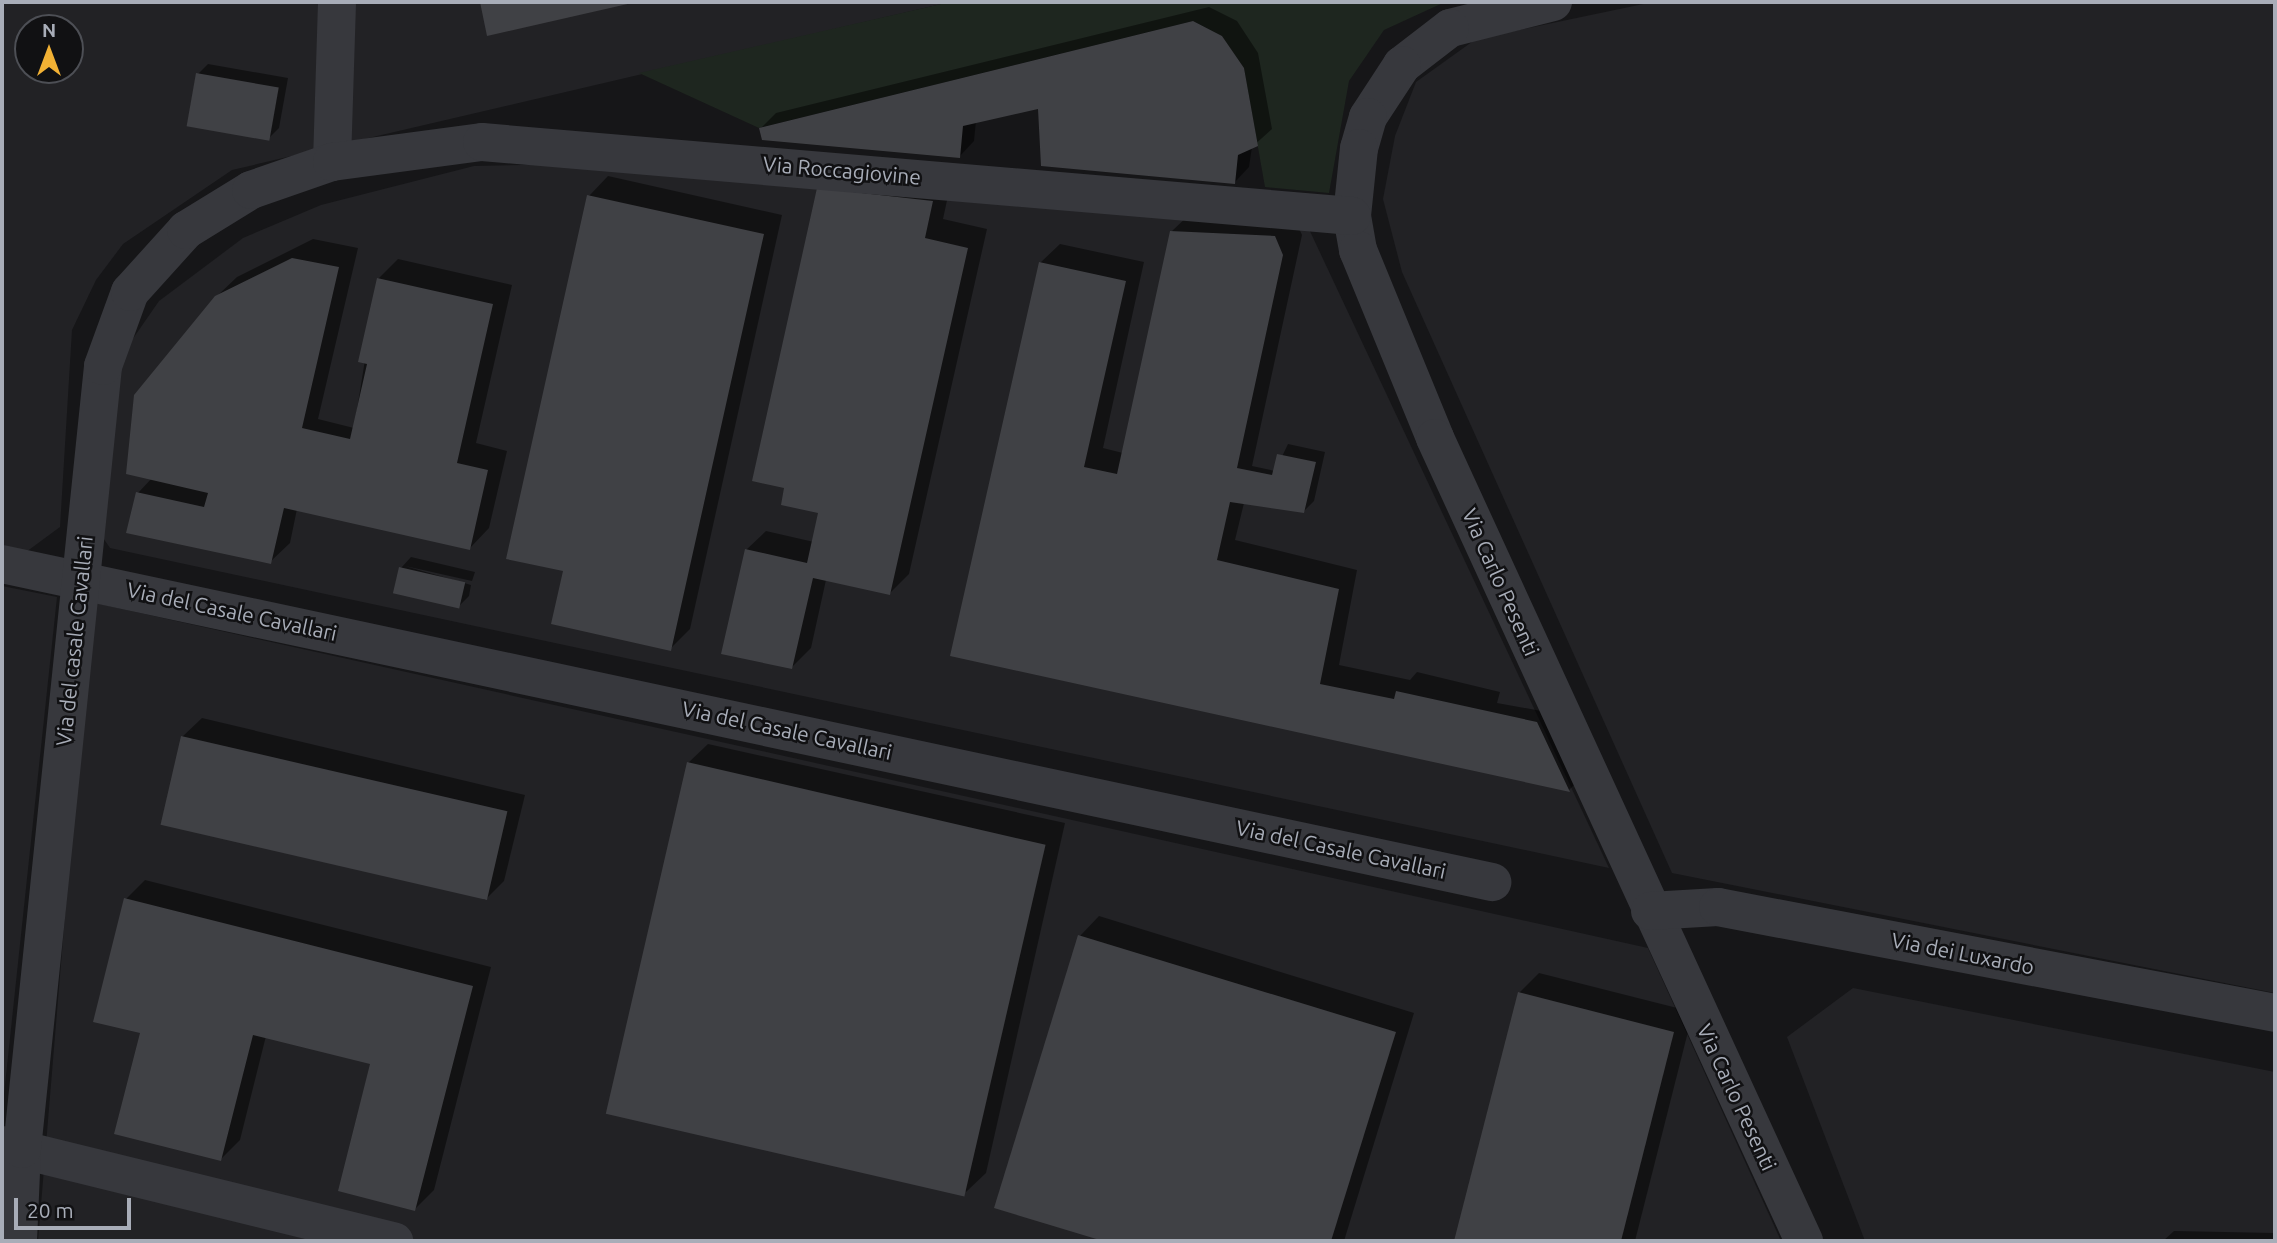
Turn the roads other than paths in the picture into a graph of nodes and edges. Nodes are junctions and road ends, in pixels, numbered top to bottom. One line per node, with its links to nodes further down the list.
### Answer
1 (337, 2): 3 (street)
2 (1553, 2): 4 (street, Via Carlo Pesenti)
3 (332, 162): 4 (street, Via Roccagiovine); 6 (street, Via del casale Cavallari)
4 (1352, 216): 8 (street, Via Carlo Pesenti)
5 (2, 564): 6 (street, Via del Casale Cavallari)
6 (81, 578): 7 (street, Via del Casale Cavallari); 10 (street, Via del casale Cavallari)
7 (1492, 882)
8 (1650, 911): 9 (street, Via dei Luxardo); 13 (street, Via Carlo Pesenti)
9 (2275, 1013)
10 (12, 1147): 11 (street, Via del casale Cavallari); 12 (street)
11 (18, 1241)
12 (394, 1241)
13 (1804, 1241)

